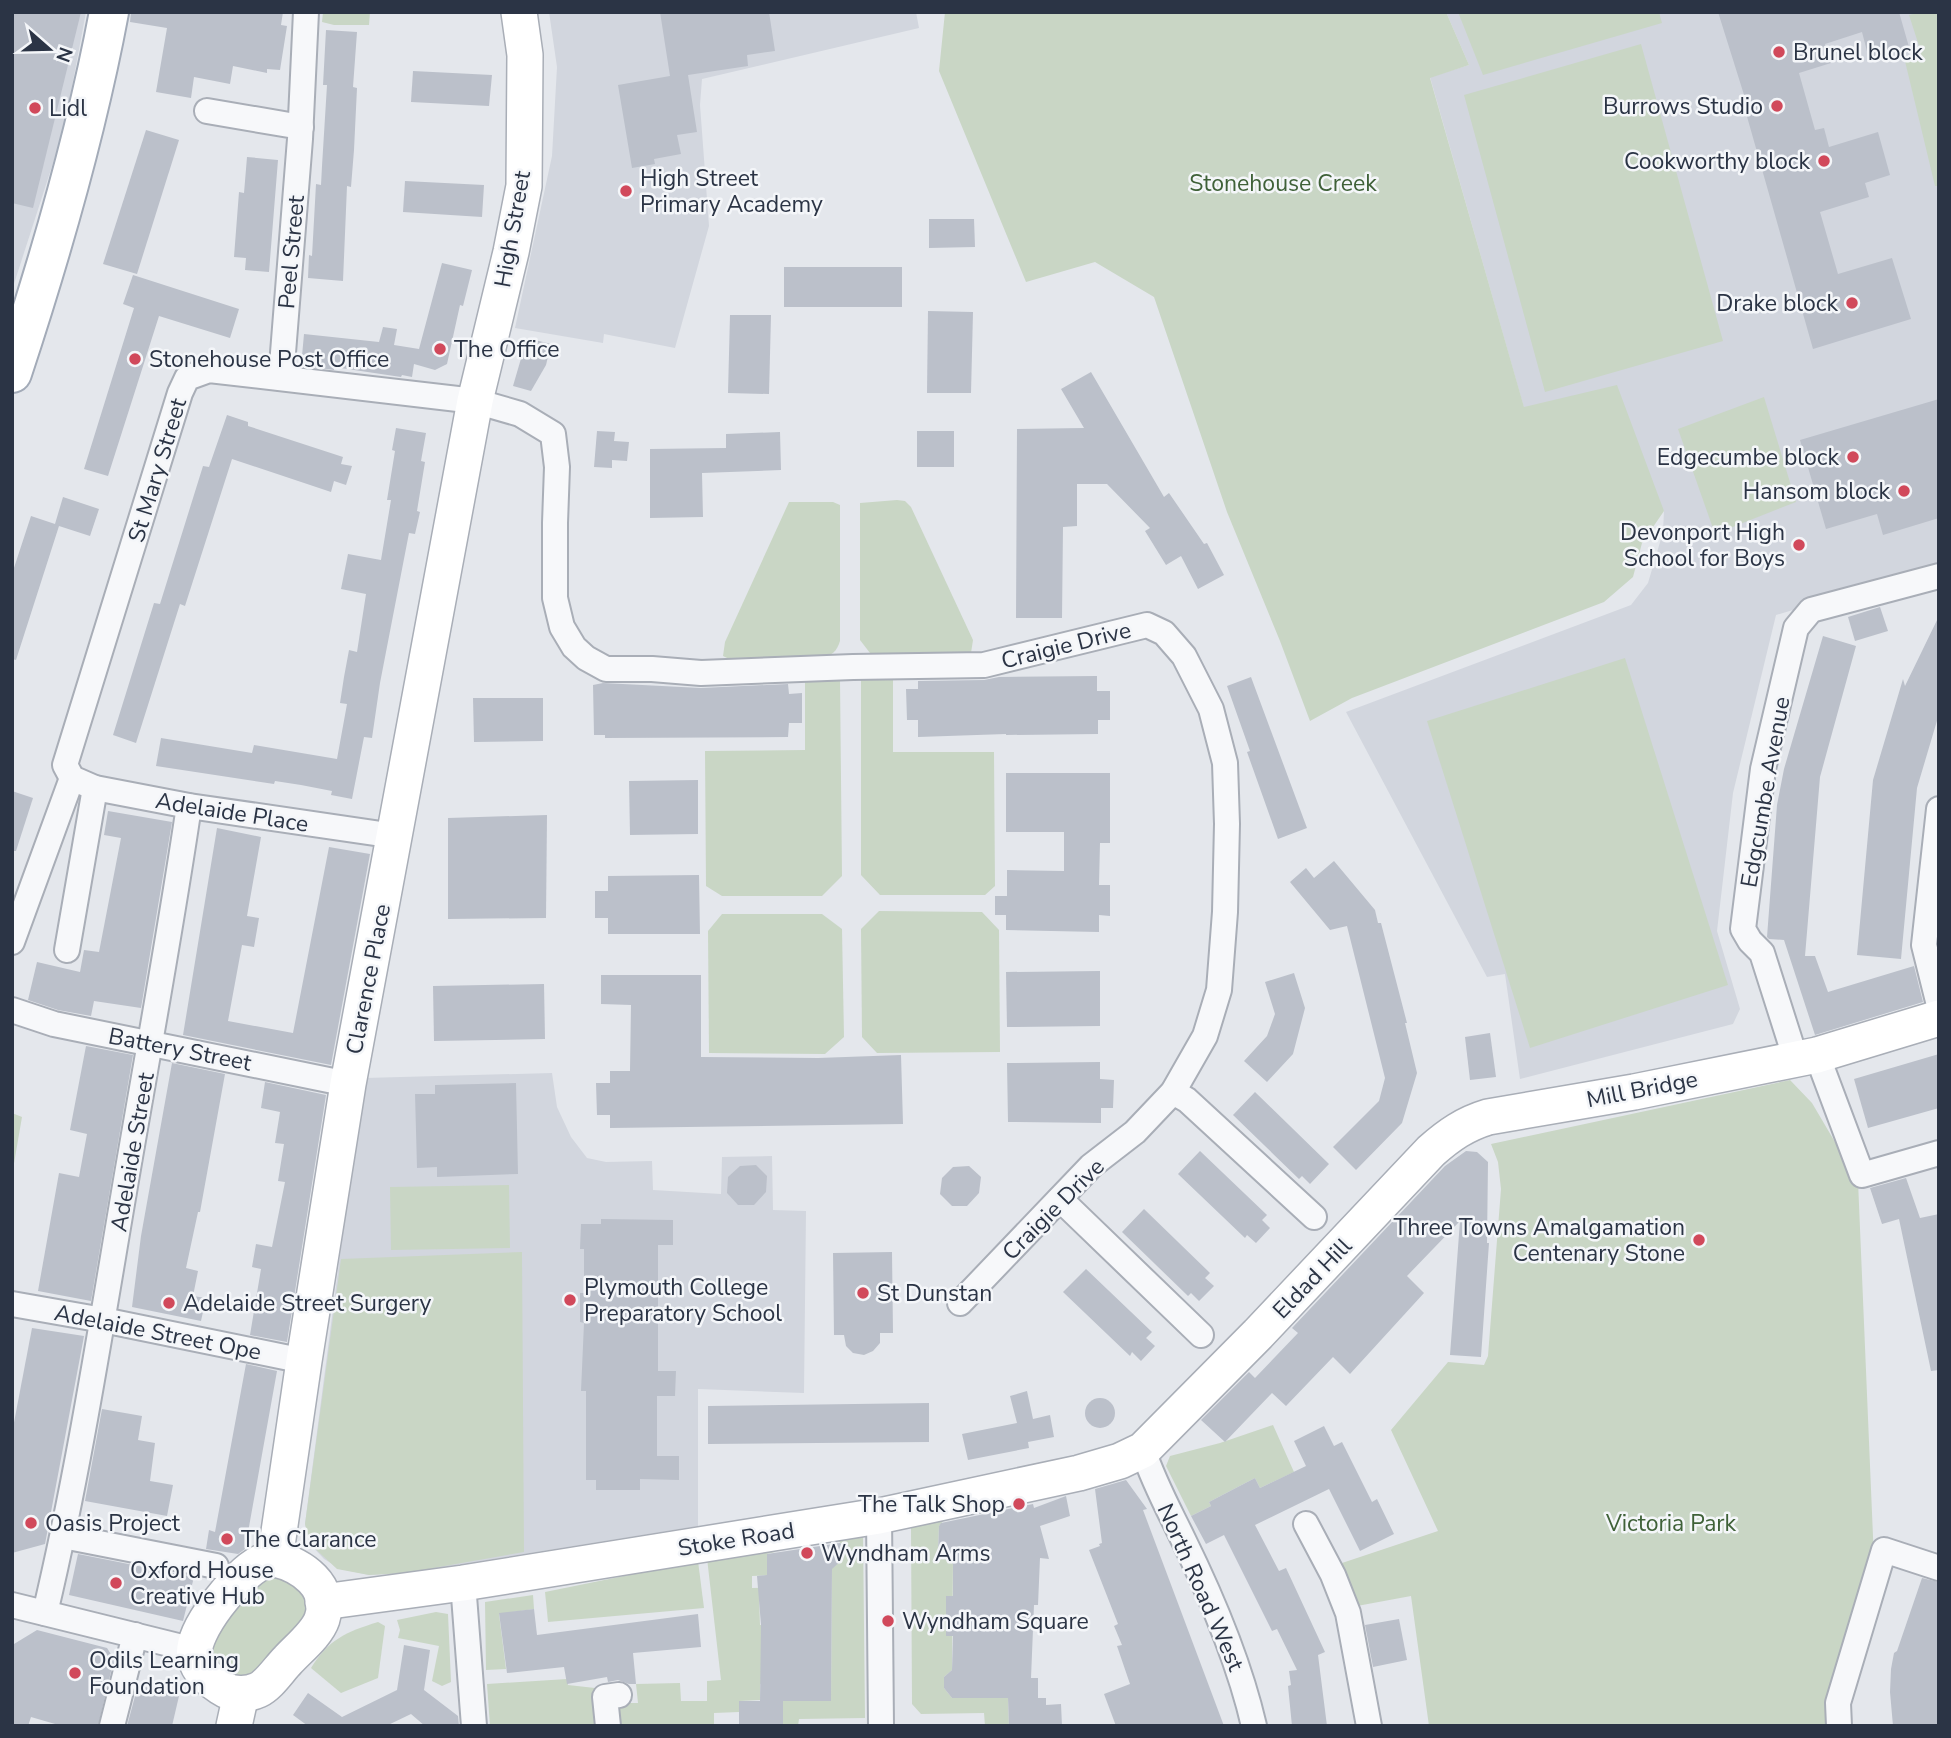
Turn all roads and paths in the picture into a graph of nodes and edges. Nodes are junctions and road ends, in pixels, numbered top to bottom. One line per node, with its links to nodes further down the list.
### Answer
1 (109, 12): 6 (main road)
2 (306, 12): 5 (street, Peel Street)
3 (519, 12): 8 (street, High Street)
4 (207, 111): 5 (street)
5 (301, 127): 7 (street, Peel Street)
6 (12, 373)
7 (281, 378): 8 (street, St Mary Street); 10 (street, St Mary Street)
8 (475, 401): 14 (street, Clarence Place); 23 (street, Craigie Drive)
9 (1939, 576): 21 (street, Edgcumbe Avenue)
10 (72, 778): 11 (street, Adelaide Place); 15 (street)
11 (94, 788): 12 (street, Adelaide Place); 16 (street)
12 (189, 806): 14 (street, Adelaide Place); 20 (street, Adelaide Street)
13 (1939, 809): 17 (street)
14 (395, 836): 22 (street, Clarence Place)
15 (13, 941)
16 (67, 950)
17 (1939, 1005)
18 (12, 1010): 20 (street, Battery Street)
19 (1939, 1018): 21 (street, Mill Bridge)
20 (151, 1043): 22 (street, Battery Street); 30 (street, Adelaide Street)
21 (1806, 1057): 24 (street, Mill Bridge); 25 (street, Edgcumbe Avenue)
22 (348, 1084): 32 (street, Clarence Place)
23 (1173, 1092): 26 (street, Craigie Drive); 27 (street)
24 (1488, 1117): 33 (street, Eldad Hill)
25 (1939, 1153)
26 (1060, 1199): 28 (street, Craigie Drive); 31 (street)
27 (1314, 1217)
28 (960, 1303)
29 (12, 1304): 30 (street, Adelaide Street Ope)
30 (103, 1320): 32 (street, Adelaide Street Ope); 36 (street, Adelaide Street)
31 (1201, 1335)
32 (304, 1361): 37 (street, Clarence Place)
33 (1143, 1450): 34 (street, Stoke Road); 52 (street, North Road West)
34 (879, 1516): 40 (street, Stoke Road); 51 (street)
35 (1306, 1524): 53 (street)
36 (63, 1536): 38 (street); 43 (street, Adelaide Street)
37 (275, 1559): 41 (street); 45 (street)
38 (216, 1566)
39 (1939, 1568): 54 (street)
40 (463, 1583): 41 (street, Stoke Road); 49 (street)
41 (323, 1602): 47 (street)
42 (12, 1605): 43 (street)
43 (45, 1613): 44 (street)
44 (135, 1635): 45 (street); 48 (street)
45 (194, 1650): 47 (street)
46 (618, 1695): 50 (street)
47 (238, 1710)
48 (112, 1726)
49 (474, 1726)
50 (608, 1726)
51 (881, 1726)
52 (1254, 1726)
53 (1369, 1726)
54 (1839, 1726)

